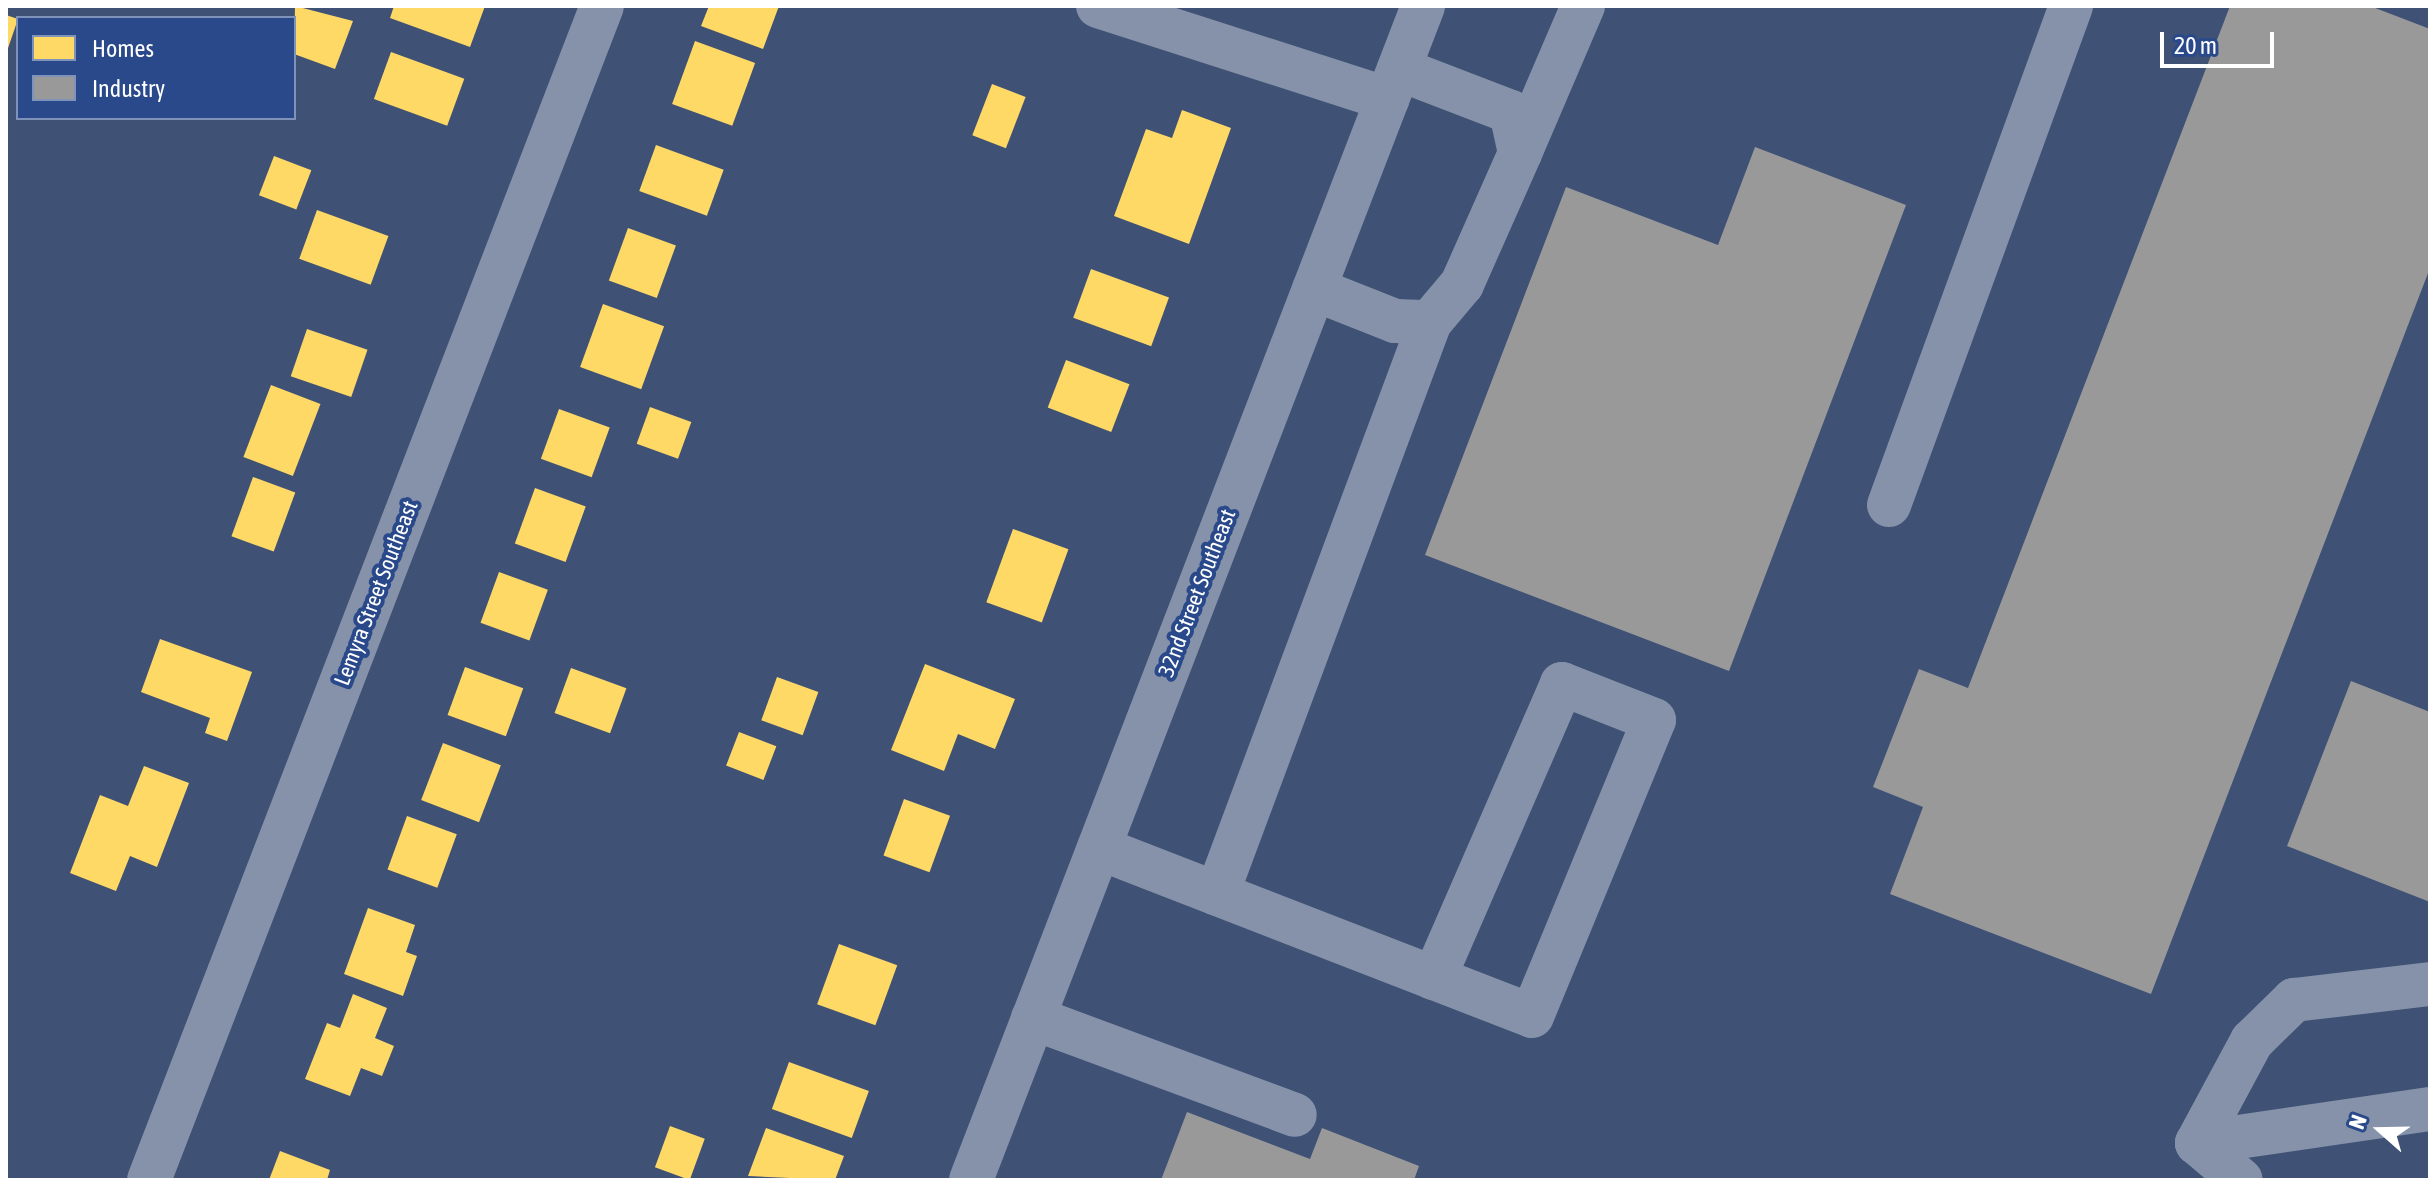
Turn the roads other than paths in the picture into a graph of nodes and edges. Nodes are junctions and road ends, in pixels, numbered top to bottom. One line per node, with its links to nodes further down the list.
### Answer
1 (602, 6): 19 (street, Lemyra Street Southeast)
2 (1098, 6): 6 (street)
3 (1423, 6): 6 (street, 32nd Street Southeast)
4 (1583, 6): 7 (street)
5 (2071, 6): 10 (street)
6 (1393, 84): 7 (street); 8 (street, 32nd Street Southeast)
7 (1520, 153): 9 (street)
8 (1314, 289): 9 (street); 11 (street, 32nd Street Southeast)
9 (1430, 322): 12 (street)
10 (1889, 505)
11 (1099, 848): 12 (street); 15 (street, 32nd Street Southeast)
12 (1217, 894): 13 (street)
13 (1434, 978): 13 (street)
14 (2430, 984): 18 (street)
15 (1033, 1018): 17 (street); 20 (street, 32nd Street Southeast)
16 (2430, 1109): 18 (street)
17 (1295, 1115)
18 (2197, 1143): 21 (street)
19 (149, 1180)
20 (971, 1180)
21 (2241, 1180)

